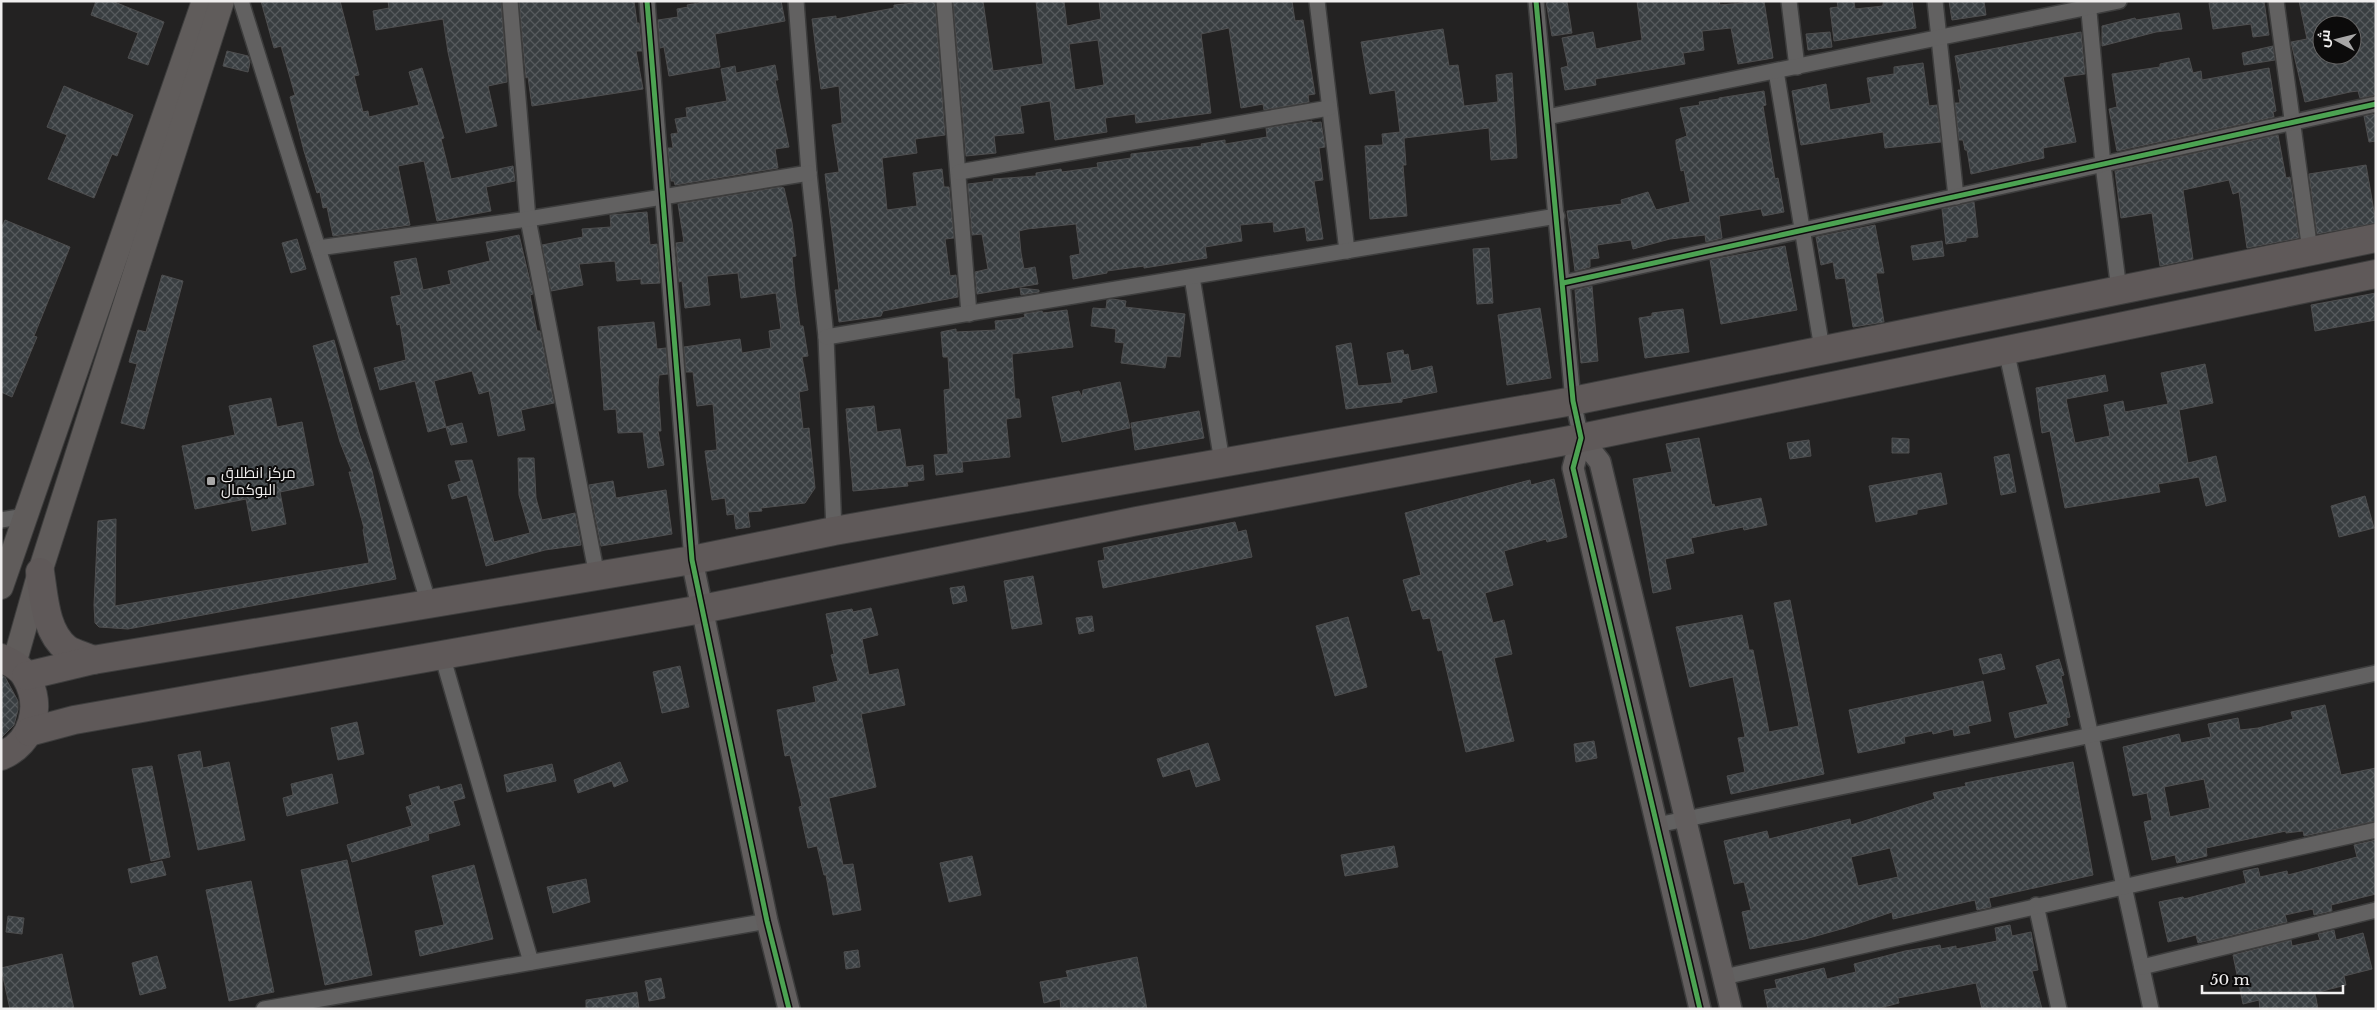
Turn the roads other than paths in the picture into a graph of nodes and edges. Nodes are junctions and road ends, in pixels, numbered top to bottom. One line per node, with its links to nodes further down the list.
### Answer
1 (204, 1): 45 (main road)
2 (222, 1): 46 (main road)
3 (241, 1): 31 (street)
4 (510, 1): 28 (street)
5 (647, 1): 25 (street)
6 (944, 1): 23 (street)
7 (1317, 1): 19 (street)
8 (1536, 1): 20 (street)
9 (1789, 1): 16 (street)
10 (1935, 1): 15 (street)
11 (2119, 1): 14 (street)
12 (2276, 1): 21 (street)
13 (798, 2): 24 (street)
14 (2089, 4): 15 (street); 22 (street)
15 (1939, 38): 16 (street); 26 (street)
16 (1797, 67): 17 (street)
17 (1776, 71): 20 (street); 29 (street)
18 (2376, 104): 21 (street)
19 (1329, 108): 23 (street); 32 (street)
20 (1547, 117): 27 (street)
21 (2294, 123): 22 (street); 33 (street)
22 (2103, 165): 26 (street); 37 (street)
23 (959, 172): 38 (street)
24 (809, 173): 25 (street); 39 (street)
25 (663, 196): 28 (street); 50 (street)
26 (1956, 197): 29 (street)
27 (1557, 216): 32 (street); 36 (street)
28 (528, 219): 31 (street); 52 (street)
29 (1802, 230): 36 (street); 40 (street)
30 (2376, 238): 33 (highway)
31 (318, 248): 54 (street)
32 (1347, 251): 35 (street)
33 (2310, 251): 37 (highway)
34 (2376, 274): 41 (highway)
35 (1192, 277): 38 (street); 44 (street)
36 (1563, 282): 42 (street)
37 (2119, 290): 40 (highway)
38 (970, 314): 39 (street)
39 (826, 337): 49 (street)
40 (1822, 349): 42 (highway)
41 (2006, 350): 43 (highway); 61 (street)
42 (1573, 401): 43 (street); 44 (highway)
43 (1581, 438): 55 (highway); 63 (street); 64 (street)
44 (1222, 462): 49 (highway)
45 (36, 487): 46 (main road); 47 (main road)
46 (64, 496): 51 (main road)
47 (26, 516): 48 (street); 53 (main road)
48 (1, 520)
49 (834, 531): 50 (highway)
50 (692, 560): 52 (highway); 55 (street)
51 (40, 572): 57 (highway); 58 (main road)
52 (597, 576): 54 (highway)
53 (1, 587)
54 (429, 604): 57 (highway)
55 (702, 609): 56 (highway); 69 (street)
56 (442, 655): 60 (highway); 70 (street)
57 (93, 660): 58 (highway)
58 (14, 666): 60 (highway)
59 (2376, 673): 61 (street)
60 (29, 732): 62 (highway)
61 (2092, 735): 63 (street); 66 (street)
62 (1, 756)
63 (1686, 819): 64 (street); 72 (street)
64 (1657, 825): 75 (street)
65 (2376, 830): 66 (street)
66 (2124, 885): 67 (street); 71 (street)
67 (2036, 905): 72 (street); 77 (street)
68 (2376, 910): 71 (street)
69 (767, 921): 70 (street); 74 (street)
70 (531, 962): 73 (street)
71 (2142, 967): 78 (street)
72 (1724, 977): 76 (street)
73 (264, 1009)
74 (789, 1009)
75 (1700, 1009)
76 (1731, 1009)
77 (2059, 1009)
78 (2151, 1009)

